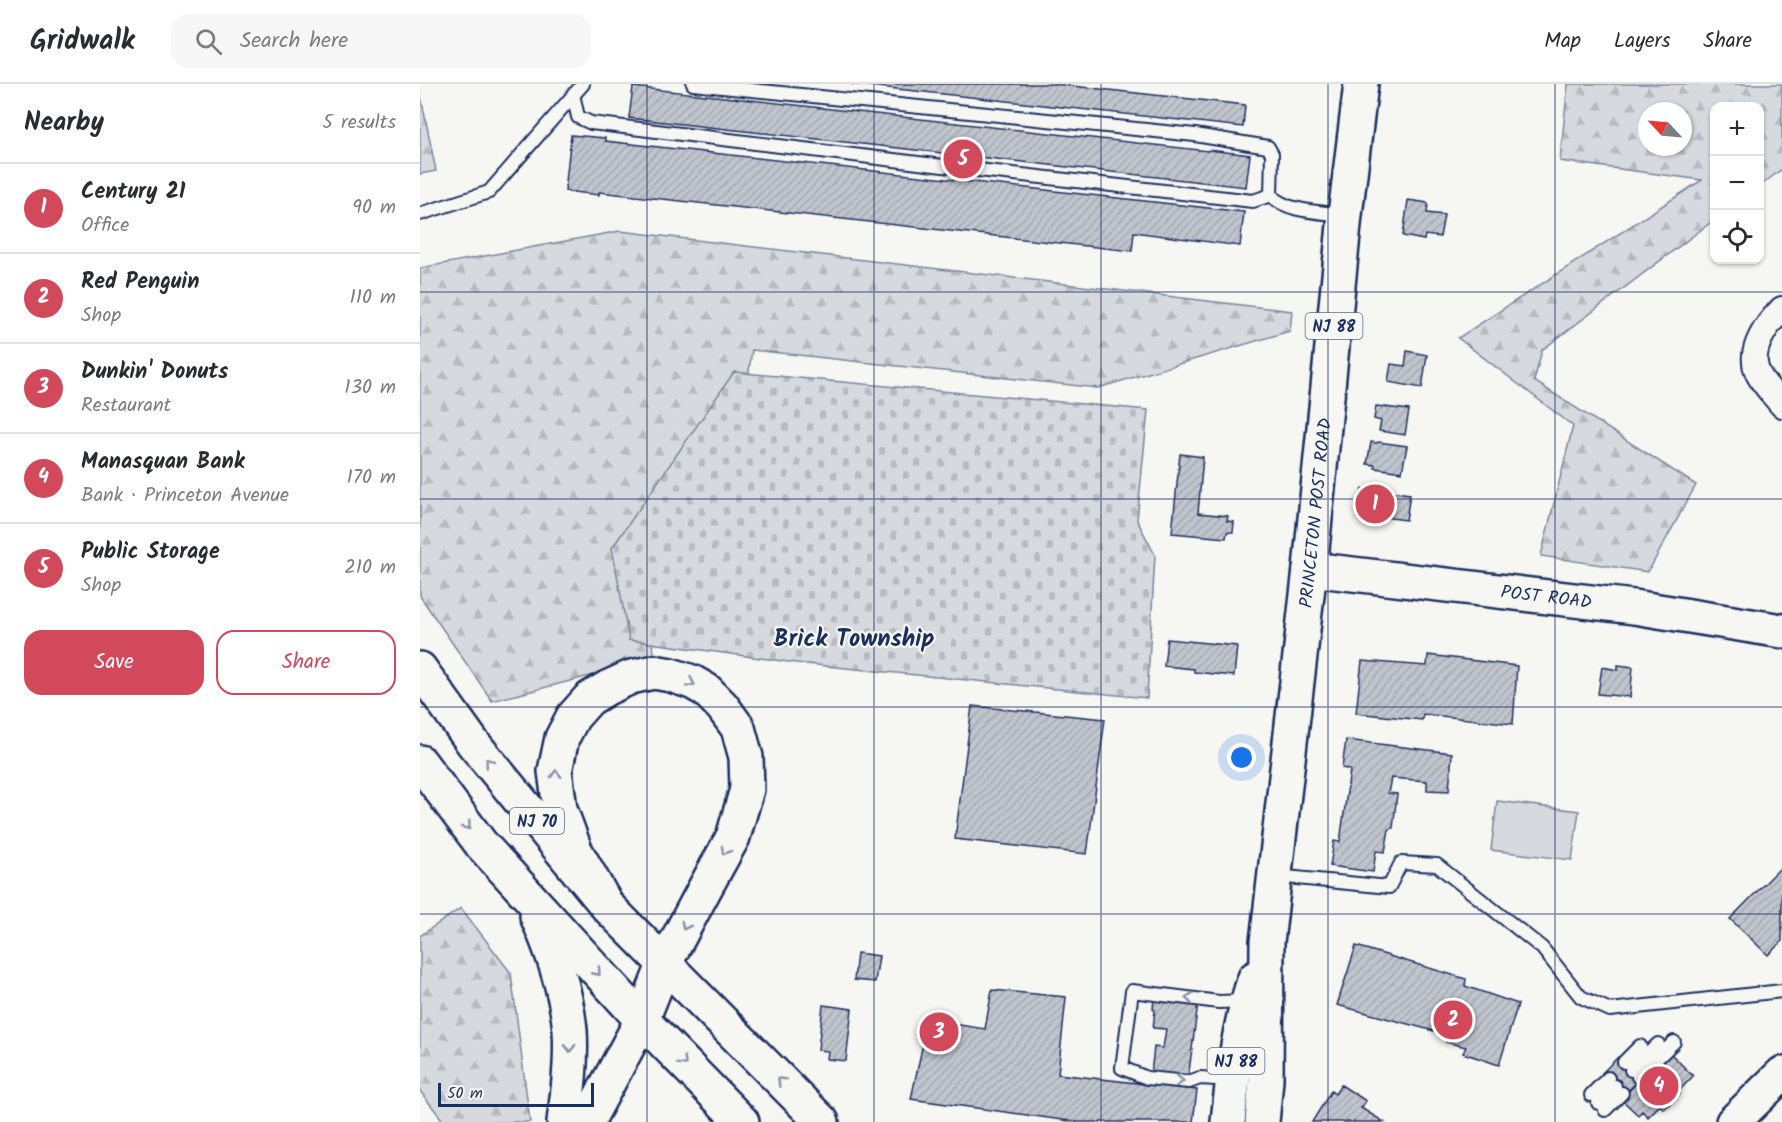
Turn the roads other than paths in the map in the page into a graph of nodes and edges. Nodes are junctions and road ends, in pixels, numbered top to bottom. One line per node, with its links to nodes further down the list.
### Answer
1 (583, 84): 4 (lane)
2 (693, 84): 5 (lane)
3 (1361, 84): 7 (main road, PRINCETON POST ROAD / NJ 88)
4 (573, 94): 5 (lane); 6 (lane)
5 (1270, 195): 7 (lane)
6 (420, 214)
7 (1345, 215): 10 (main road, PRINCETON POST ROAD / NJ 88)
8 (1782, 309): 9 (street)
9 (1782, 405)
10 (1310, 568): 11 (main road, POST ROAD); 14 (main road, PRINCETON POST ROAD / NJ 88)
11 (1782, 631)
12 (420, 669): 16 (main road, NJ 70, one-way to 12)
13 (420, 762): 15 (main road, one-way to 15)
14 (1274, 876): 17 (main road, PRINCETON POST ROAD / NJ 88); 19 (lane)
15 (526, 892): 21 (main road, one-way to 21); 29 (main road, one-way to 29)
16 (607, 906): 18 (main road, NJ 70); 18 (main road, one-way to 18)
17 (1267, 942): 20 (main road, PRINCETON POST ROAD / NJ 88); 34 (main road, PRINCETON POST ROAD)
18 (664, 965): 21 (main road); 32 (main road, NJ 70, one-way to 18)
19 (1782, 991)
20 (1247, 1001): 27 (main road, PRINCETON POST ROAD / NJ 88); 27 (lane, one-way to 27)
21 (642, 1020): 30 (main road); 31 (main road, one-way to 31)
22 (1674, 1042): 25 (lane)
23 (1658, 1044): 25 (lane)
24 (1640, 1046): 25 (lane)
25 (1631, 1070)
26 (1782, 1074): 35 (main road)
27 (1233, 1080): 33 (main road, PRINCETON POST ROAD / NJ 88)
28 (1598, 1103): 28 (lane)
29 (564, 1122)
30 (587, 1122)
31 (742, 1122)
32 (822, 1122)
33 (1228, 1122)
34 (1262, 1122)
35 (1733, 1122)

